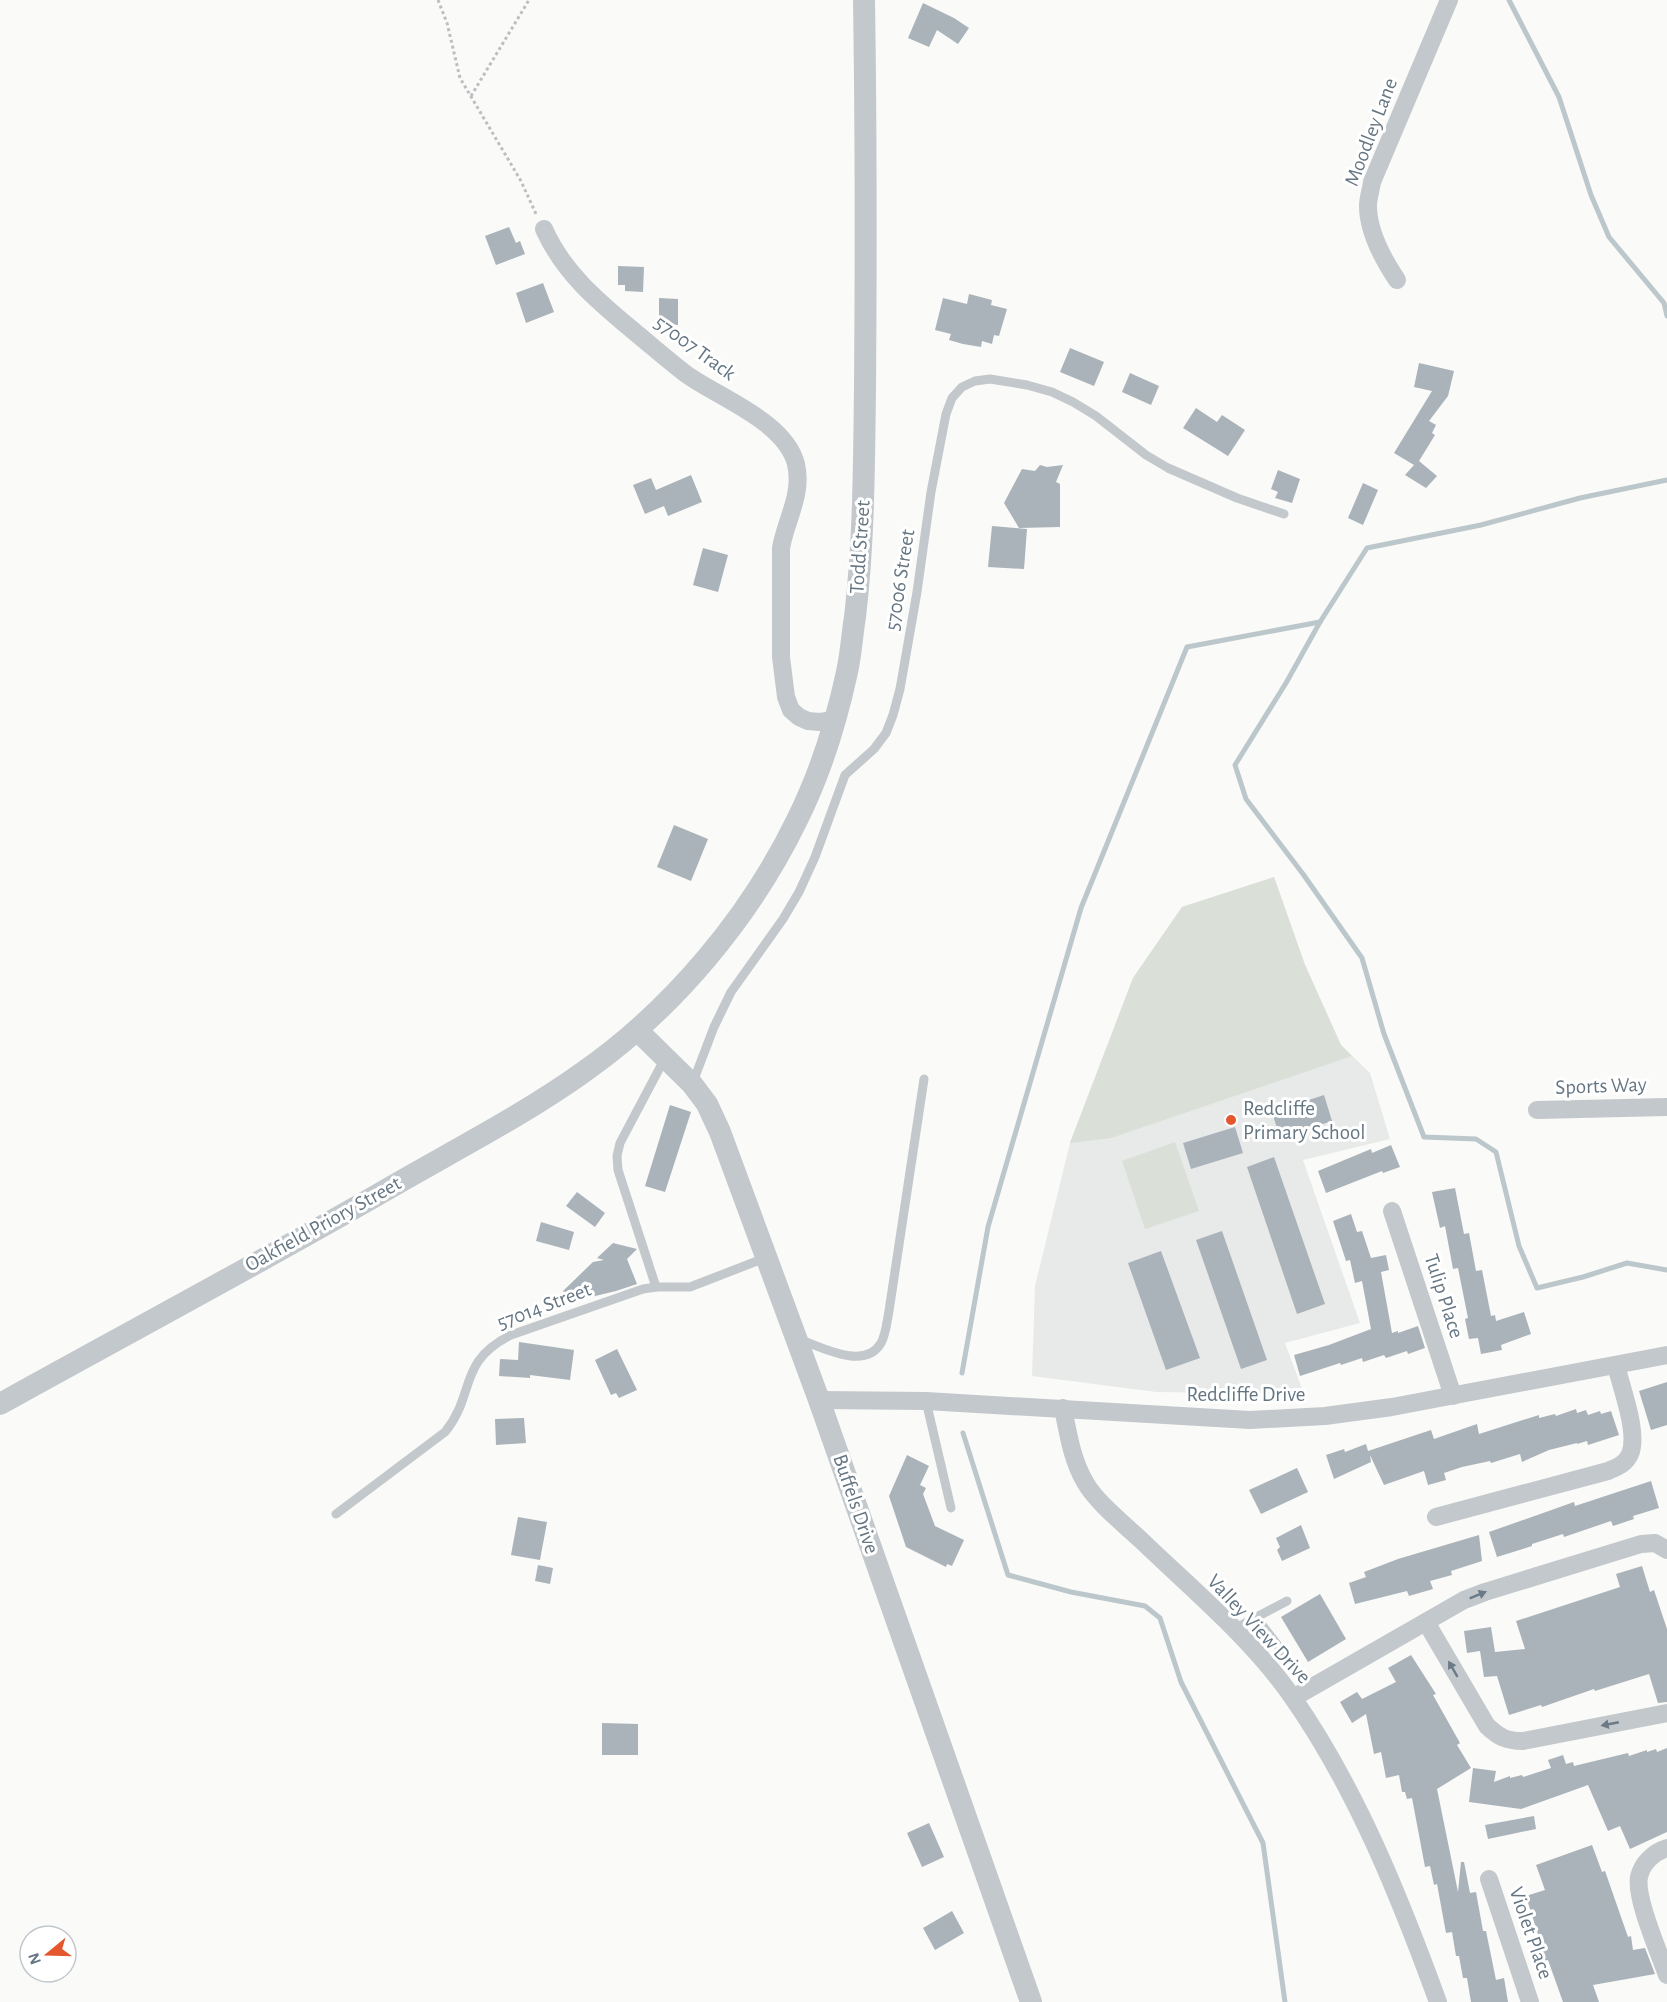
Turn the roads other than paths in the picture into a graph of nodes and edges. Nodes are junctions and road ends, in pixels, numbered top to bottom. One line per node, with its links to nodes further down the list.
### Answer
1 (864, 0): 6 (street, Todd Street)
2 (1449, 0): 4 (street, Moodley Lane)
3 (544, 229): 6 (street, 57007 Track)
4 (1397, 280)
5 (1284, 514): 10 (lane, 57006 Street)
6 (834, 720): 7 (street, Todd Street)
7 (637, 1030): 8 (street, Buffels Drive); 22 (street, Oakfield Priory Street)
8 (665, 1058): 10 (street, Buffels Drive); 15 (lane)
9 (924, 1079): 16 (lane)
10 (692, 1084): 14 (street, Buffels Drive)
11 (1667, 1107): 12 (street, Sports Way)
12 (1537, 1110)
13 (1392, 1211): 19 (street, Tulip Place)
14 (767, 1257): 15 (lane, 57014 Street); 16 (street, Buffels Drive)
15 (656, 1287): 25 (lane, 57014 Street)
16 (796, 1338): 20 (street, Buffels Drive)
17 (1667, 1355): 18 (street, Redcliffe Drive)
18 (1616, 1365): 19 (street, Redcliffe Drive); 26 (street)
19 (1453, 1396): 23 (street, Redcliffe Drive)
20 (819, 1400): 21 (street, Redcliffe Drive); 38 (street, Buffels Drive)
21 (926, 1401): 23 (street, Redcliffe Drive); 24 (lane)
22 (0, 1404)
23 (1063, 1408): 31 (street, Valley View Drive)
24 (951, 1508)
25 (336, 1514)
26 (1436, 1517)
27 (1667, 1550): 30 (street, one-way to 27)
28 (1287, 1601): 29 (lane)
29 (1256, 1617): 31 (lane); 32 (lane)
30 (1426, 1622): 33 (street); 34 (street, one-way to 30)
31 (1234, 1629): 33 (street, Valley View Drive)
32 (1299, 1673)
33 (1293, 1698): 39 (street, Valley View Drive)
34 (1667, 1713)
35 (1667, 1848): 37 (street)
36 (1489, 1879): 40 (street, Violet Place)
37 (1667, 1975)
38 (1031, 2002)
39 (1438, 2002)
40 (1530, 2002)

